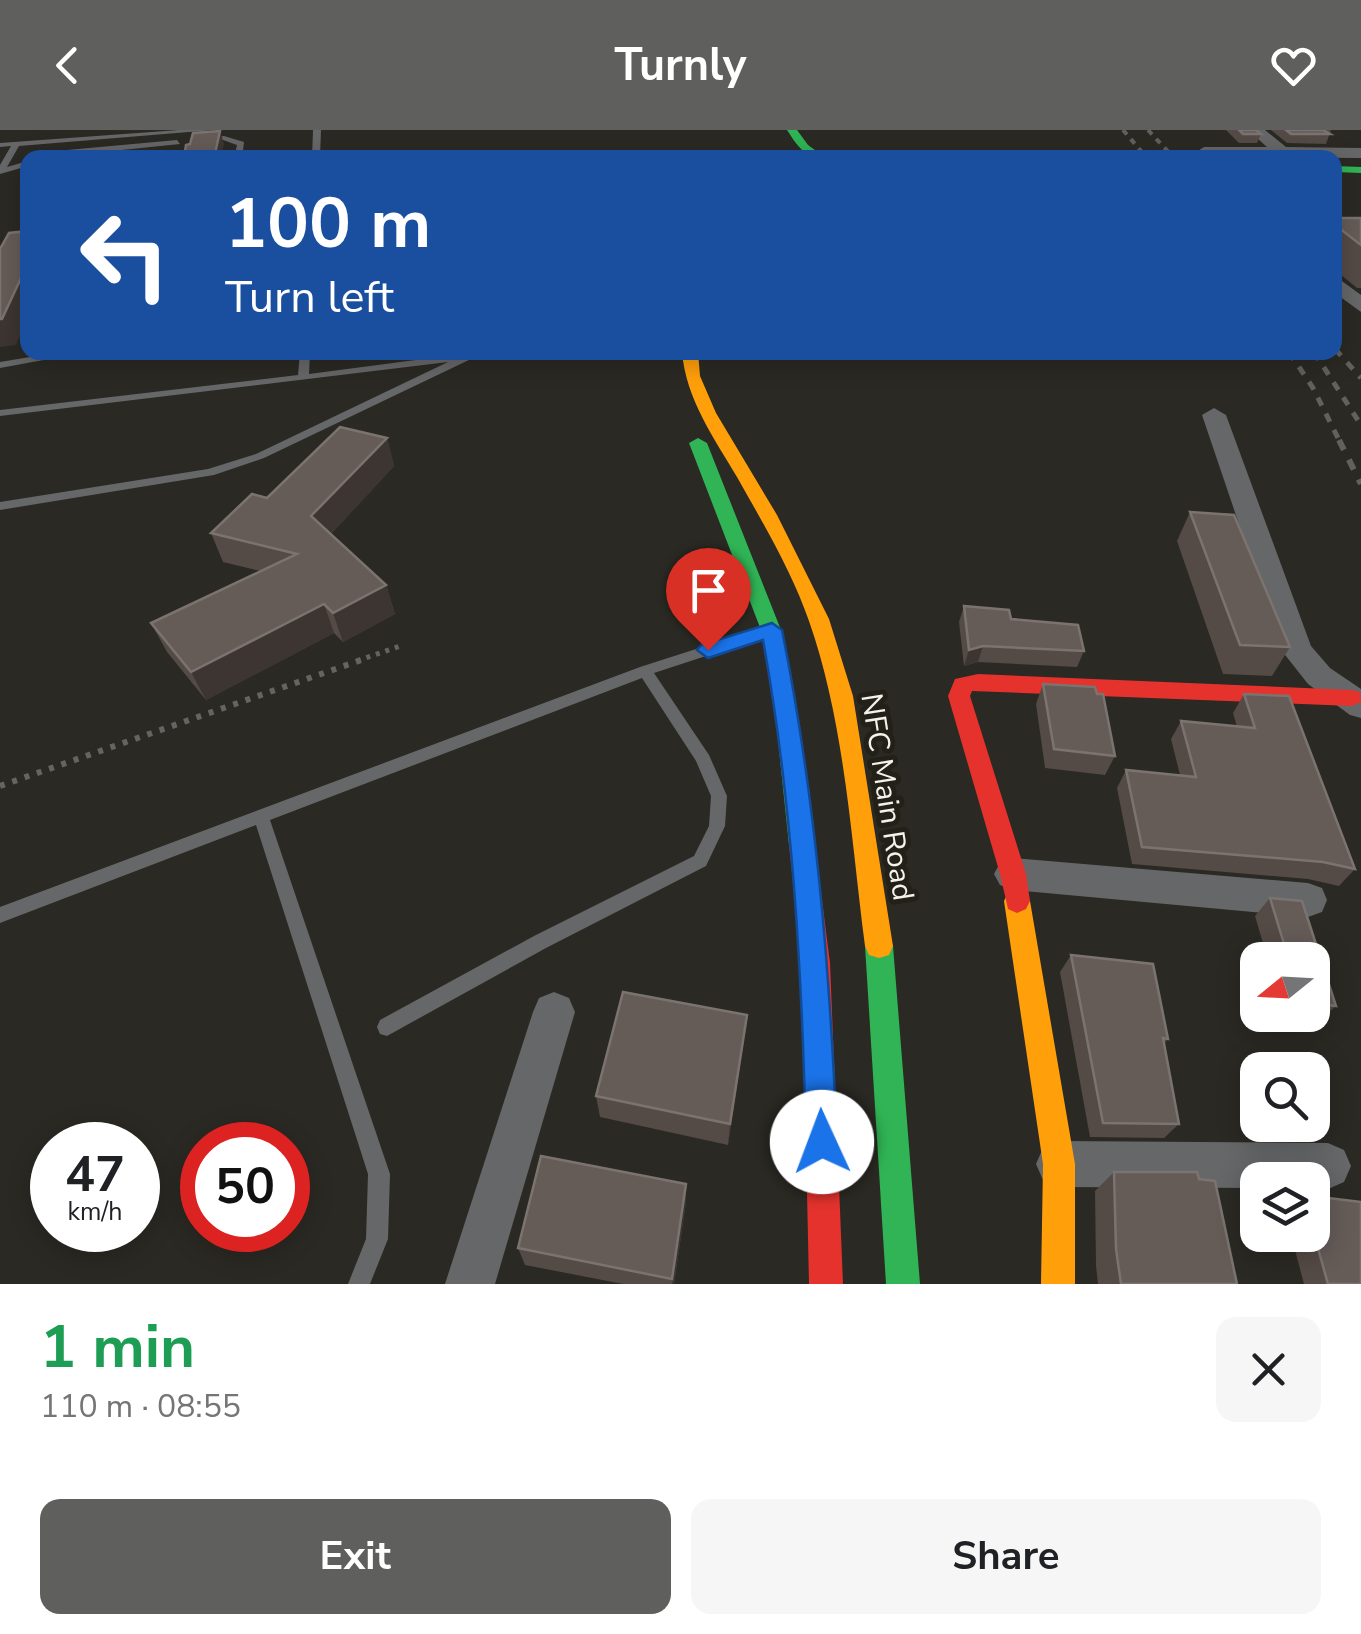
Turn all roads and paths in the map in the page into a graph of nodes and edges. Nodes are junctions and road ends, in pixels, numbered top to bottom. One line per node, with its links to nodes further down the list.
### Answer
1 (209, 130): 4 (lane)
2 (1256, 130): 8 (street)
3 (1320, 130): 9 (street)
4 (16, 144): 5 (lane); 10 (lane)
5 (0, 145)
6 (89, 150): 7 (lane)
7 (240, 150)
8 (1280, 150)
9 (1340, 150)
10 (0, 171)
11 (1342, 288): 12 (street)
12 (1361, 306)
13 (32, 360): 18 (lane)
14 (304, 360): 19 (lane)
15 (439, 360): 19 (lane)
16 (461, 360): 23 (lane)
17 (691, 360): 40 (main road, NFC Main Road)
18 (0, 365)
19 (303, 378): 21 (lane)
20 (675, 396): 24 (main road)
21 (0, 413)
22 (1214, 415): 27 (street)
23 (0, 506)
24 (772, 630): 26 (lane); 39 (main road)
25 (403, 644): 28 (path)
26 (645, 671): 29 (lane); 34 (lane)
27 (1356, 702): 30 (main road)
28 (0, 786)
29 (261, 816): 32 (lane); 37 (lane)
30 (1013, 874): 31 (street); 35 (main road)
31 (1308, 900)
32 (0, 916)
33 (554, 1012): 38 (street)
34 (386, 1027)
35 (1059, 1164): 36 (street); 41 (main road)
36 (1240, 1165)
37 (359, 1284)
38 (470, 1284)
39 (826, 1284)
40 (904, 1284)
41 (1058, 1284)

